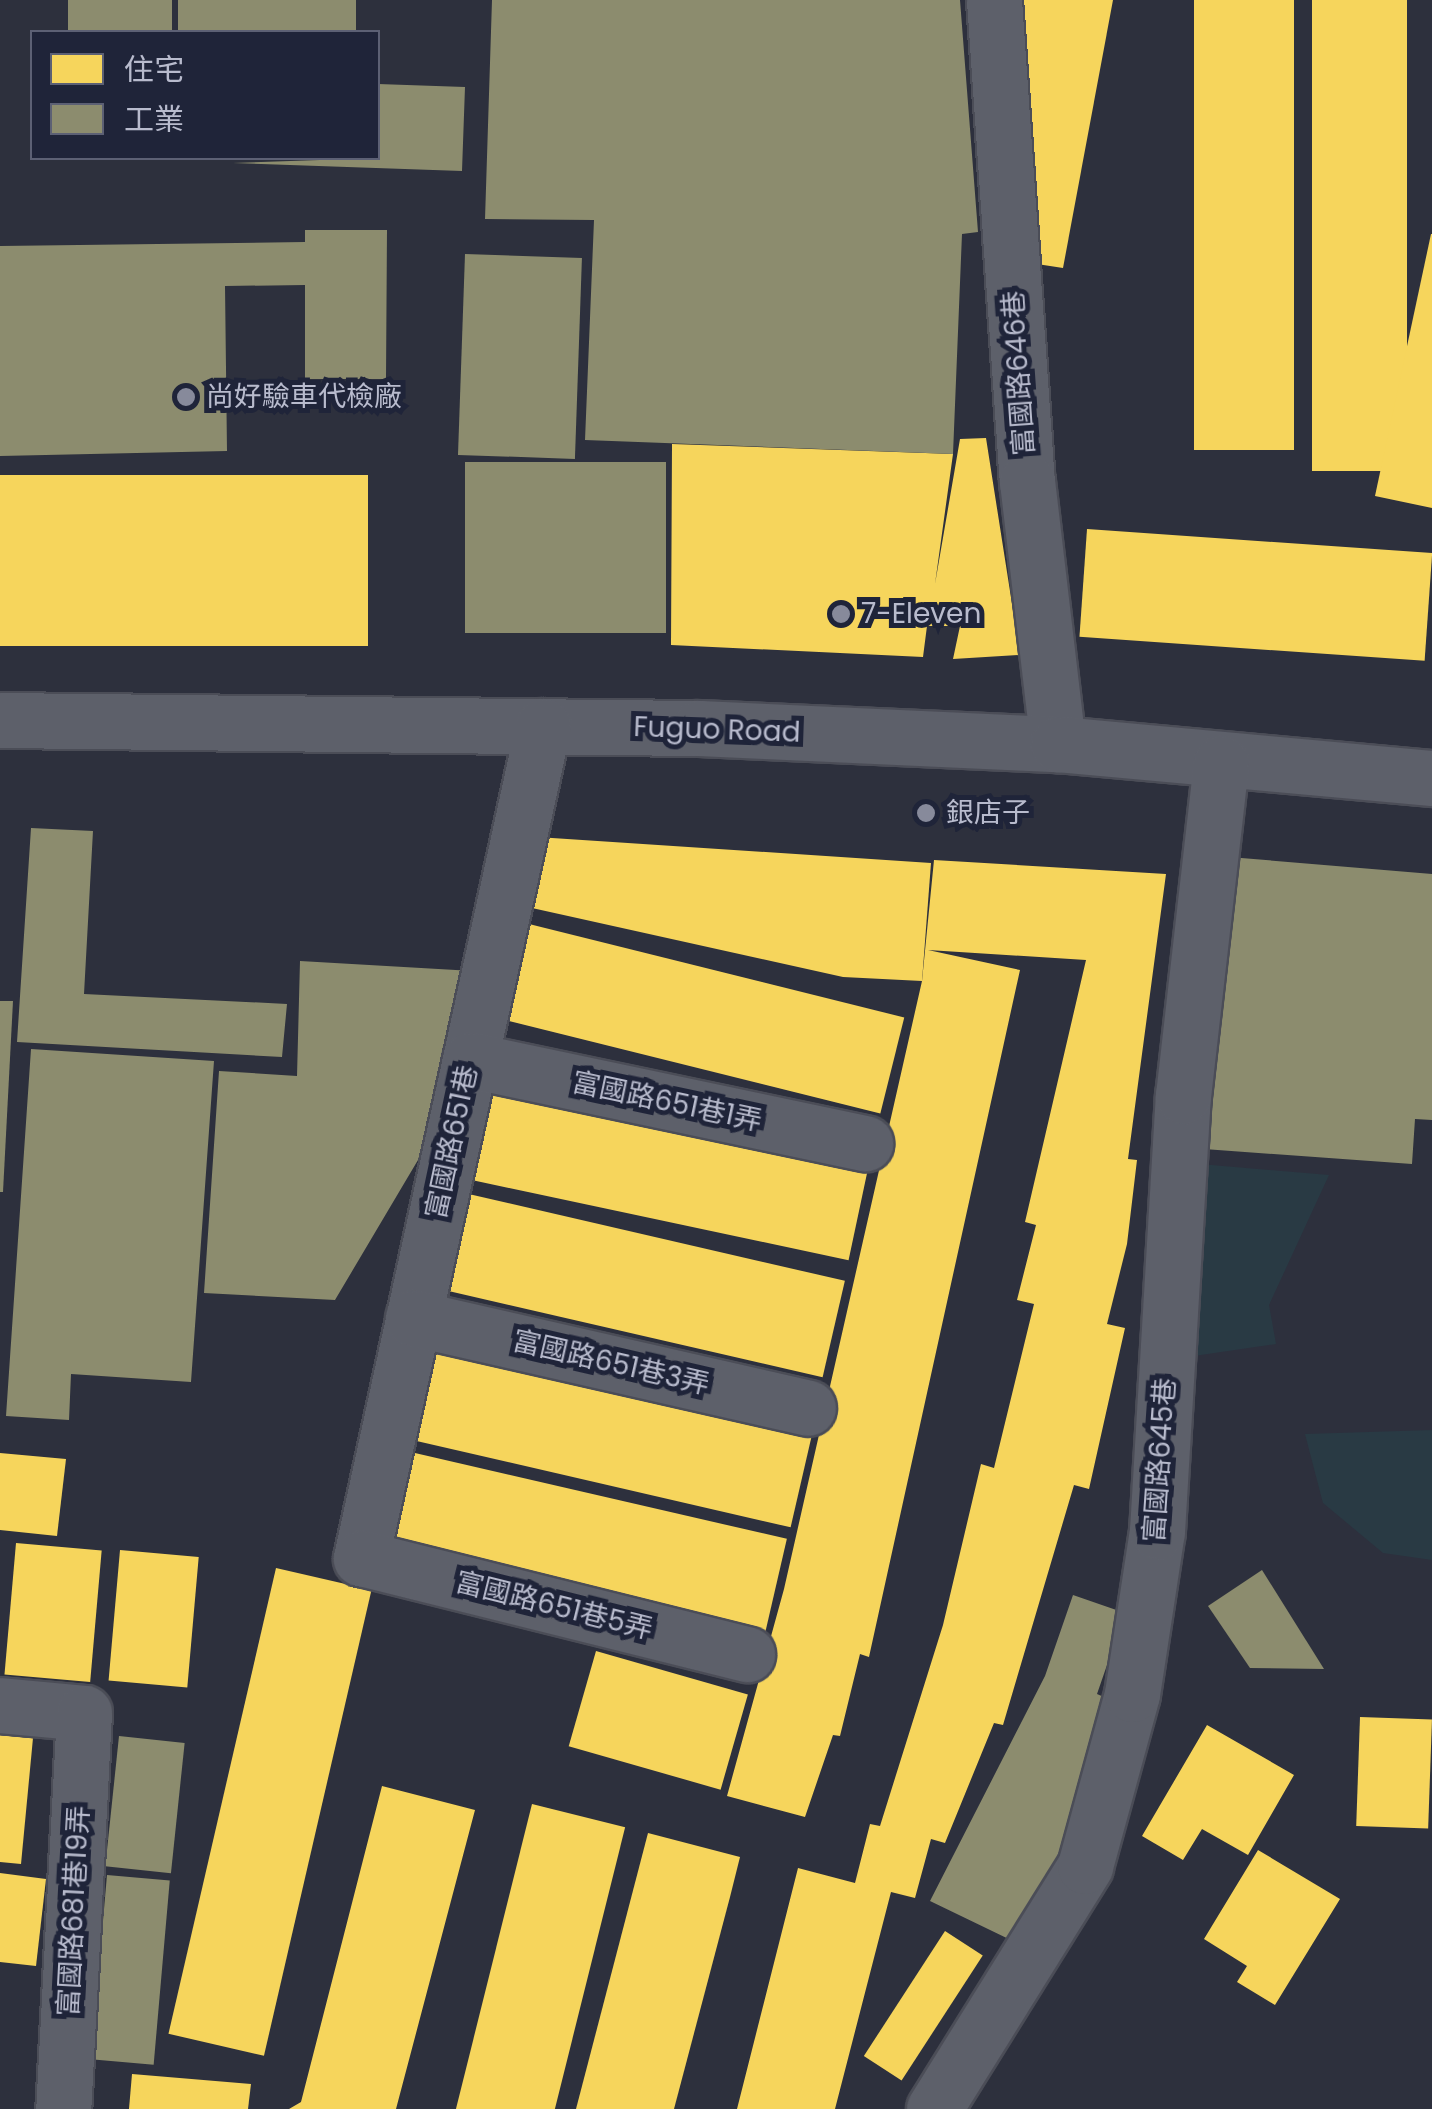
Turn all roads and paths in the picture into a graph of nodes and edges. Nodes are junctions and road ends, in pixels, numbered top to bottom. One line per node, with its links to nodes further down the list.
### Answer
1 (994, 0): 4 (street, 富國路646巷)
2 (0, 720): 3 (street, Fuguo Road)
3 (543, 726): 4 (street, Fuguo Road); 7 (street, 富國路651巷)
4 (1058, 744): 5 (street, Fuguo Road)
5 (1222, 764): 6 (street, Fuguo Road); 15 (street, 富國路645巷)
6 (1432, 778)
7 (470, 1060): 8 (street, 富國路651巷1弄); 9 (street, 富國路651巷)
8 (865, 1143)
9 (413, 1318): 10 (street, 富國路651巷3弄); 11 (street, 富國路651巷)
10 (808, 1408)
11 (361, 1558): 12 (street, 富國路651巷5弄)
12 (747, 1654)
13 (0, 1705): 14 (street, 富國路681巷19弄)
14 (63, 2109)
15 (934, 2109)

